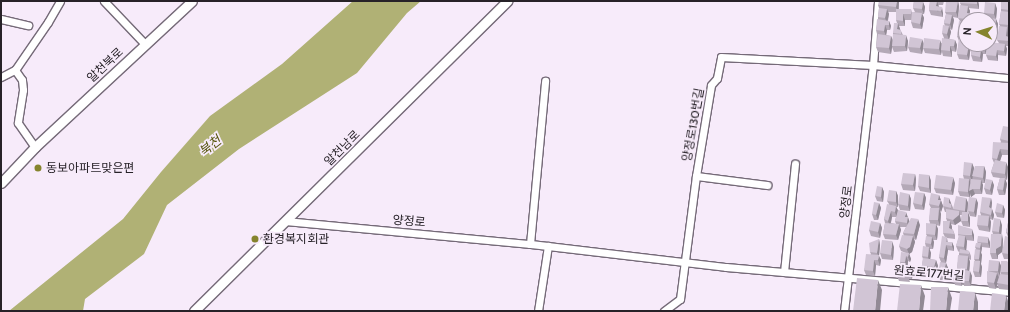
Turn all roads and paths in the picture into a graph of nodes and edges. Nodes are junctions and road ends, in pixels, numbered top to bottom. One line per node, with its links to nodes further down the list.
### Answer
1 (60, 1): 10 (street)
2 (104, 1): 8 (street)
3 (192, 1): 8 (street, 알천북로)
4 (507, 1): 19 (street, 알천남로)
5 (878, 1): 9 (street, 양정로)
6 (1, 19): 7 (street)
7 (28, 25)
8 (145, 44): 14 (street, 알천북로)
9 (873, 65): 12 (street); 16 (street, 양정로130번길); 24 (street, 양정로)
10 (15, 70): 11 (street); 14 (street)
11 (1, 78)
12 (1009, 78)
13 (545, 81): 20 (street)
14 (35, 148): 17 (street, 알천북로)
15 (795, 164): 23 (street)
16 (696, 176): 18 (street, 양정로130번길); 22 (street, 양정로130번길)
17 (1, 183)
18 (767, 185)
19 (286, 221): 20 (street, 양정로); 26 (street, 알천남로)
20 (530, 244): 21 (street, 양정로)
21 (548, 246): 22 (street, 양정로); 27 (street)
22 (685, 262): 23 (street, 양정로); 28 (street)
23 (784, 272): 24 (street, 양정로)
24 (848, 277): 25 (street, 원효로177번길); 29 (street)
25 (1009, 292)
26 (194, 311)
27 (538, 311)
28 (664, 311)
29 (844, 311)

